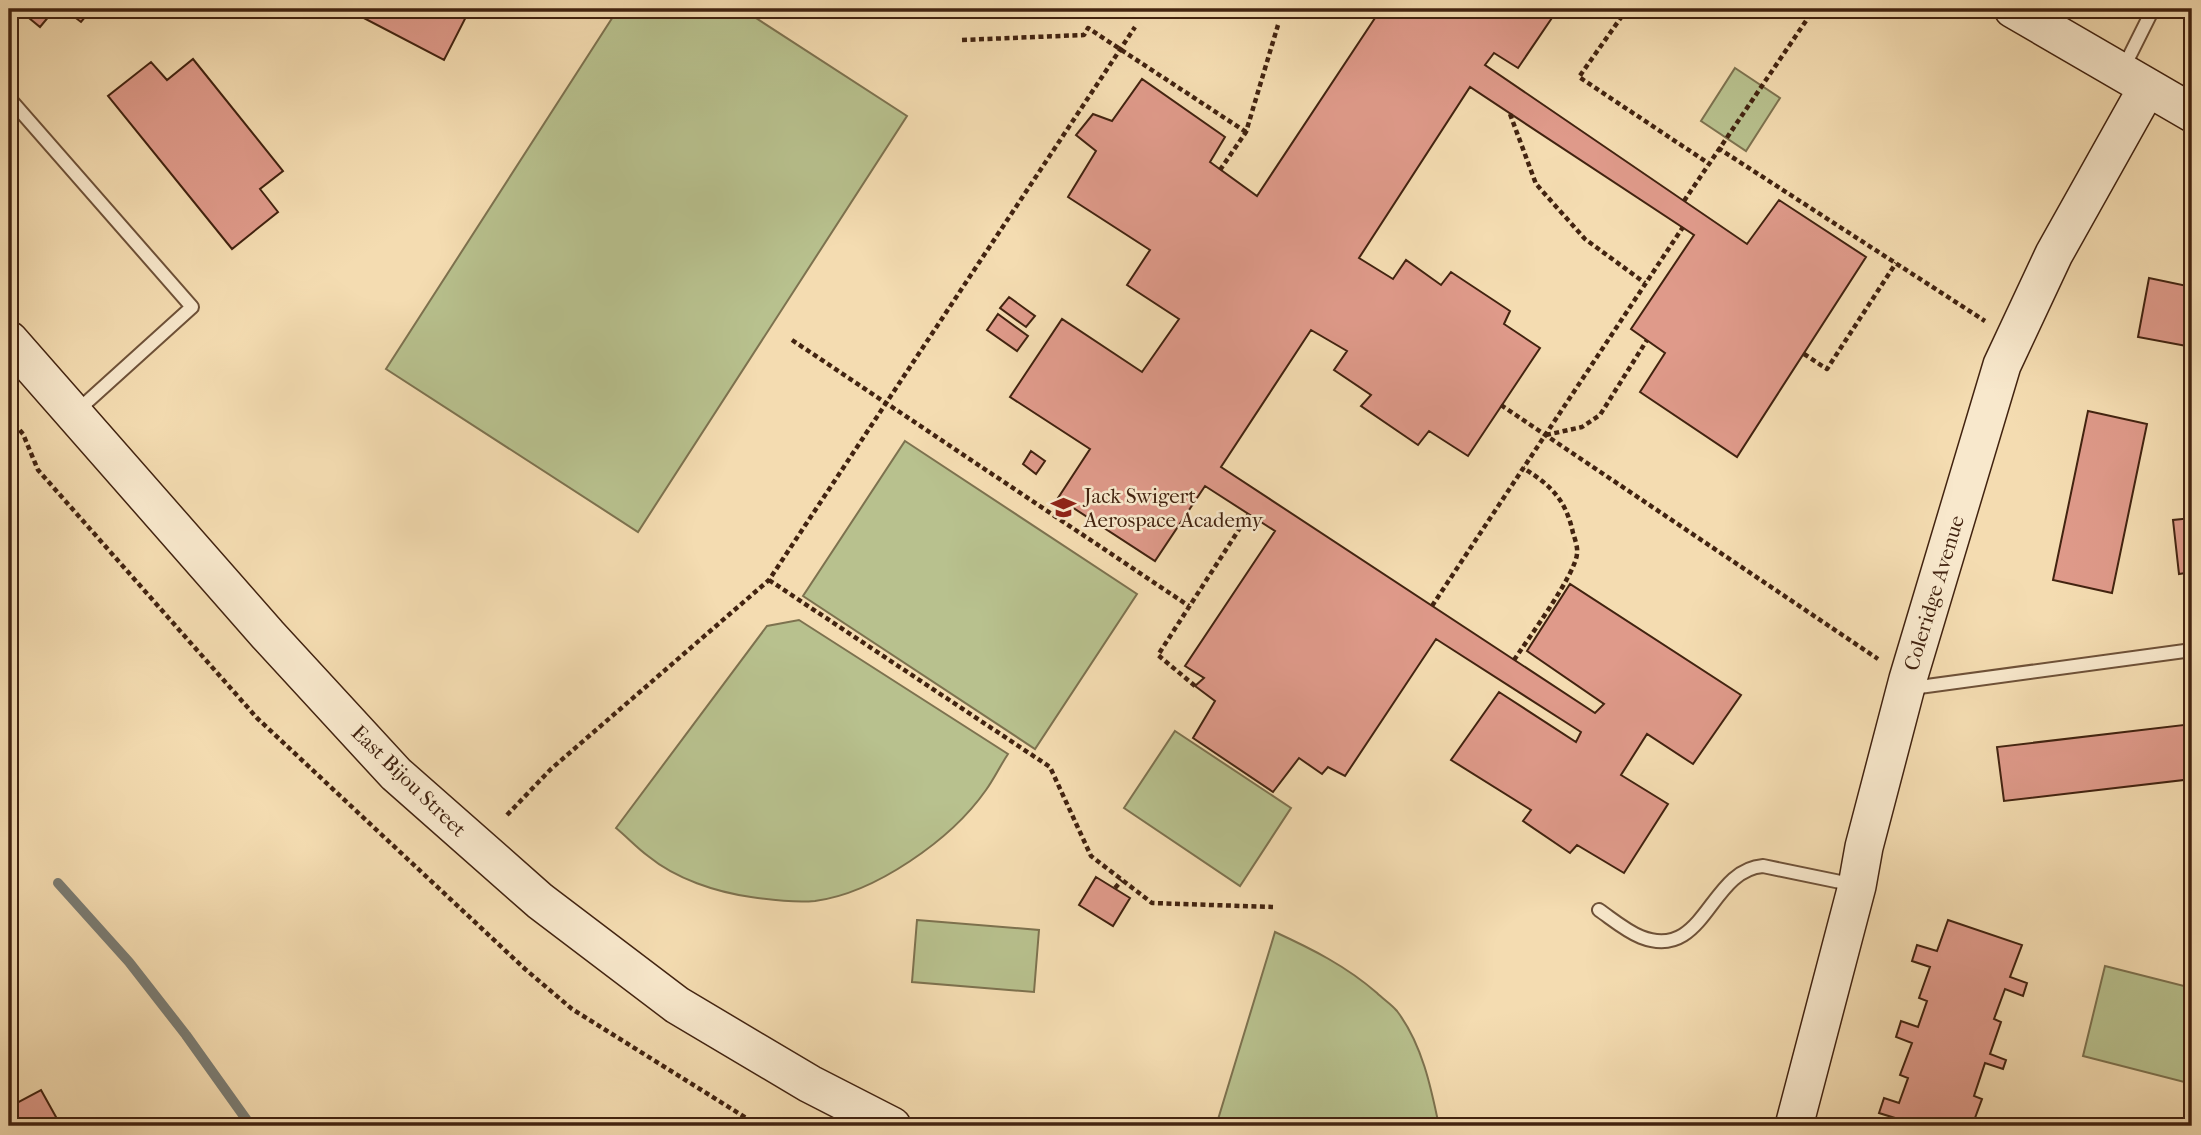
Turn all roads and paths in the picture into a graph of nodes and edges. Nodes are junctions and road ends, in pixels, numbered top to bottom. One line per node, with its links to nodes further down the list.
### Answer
1 (1368, 9): 6 (path)
2 (1628, 9): 17 (path)
3 (1814, 9): 16 (path)
4 (2013, 9): 11 (street)
5 (2153, 9): 11 (lane)
6 (1377, 15)
7 (1278, 25): 15 (path)
8 (1135, 27): 10 (path)
9 (962, 40): 10 (path)
10 (1120, 50): 15 (path); 28 (path)
11 (2134, 80): 13 (street); 26 (street, Coleridge Avenue)
12 (9, 98): 30 (lane)
13 (2192, 113)
14 (1510, 114): 22 (path)
15 (1247, 132): 18 (path)
16 (1718, 148): 17 (path); 21 (path)
17 (1709, 163): 19 (path)
18 (1220, 170)
19 (1684, 201)
20 (1683, 227): 22 (path)
21 (1896, 263): 26 (path); 27 (path)
22 (1646, 283): 32 (path)
23 (9, 340): 30 (street, East Bijou Street)
24 (792, 340): 28 (path)
25 (1647, 340): 32 (path)
26 (2013, 340): 40 (street, Coleridge Avenue)
27 (1804, 354)
28 (886, 403): 35 (path); 36 (path)
29 (1501, 405): 32 (path)
30 (74, 414): 49 (street, East Bijou Street)
31 (9, 417): 48 (path)
32 (1545, 435): 33 (path); 40 (path)
33 (1523, 468): 37 (path); 39 (path)
34 (1249, 514): 36 (path)
35 (769, 580): 42 (path); 43 (path)
36 (1189, 606): 41 (path)
37 (1432, 606)
38 (2192, 650): 40 (lane)
39 (1514, 660)
40 (1907, 684): 44 (street, Coleridge Avenue)
41 (1195, 686)
42 (507, 815)
43 (1122, 880): 45 (path); 46 (path)
44 (1857, 886): 47 (lane); 50 (street, Coleridge Avenue)
45 (1115, 888)
46 (1273, 907)
47 (1599, 910)
48 (760, 1126)
49 (892, 1126)
50 (1794, 1126)

